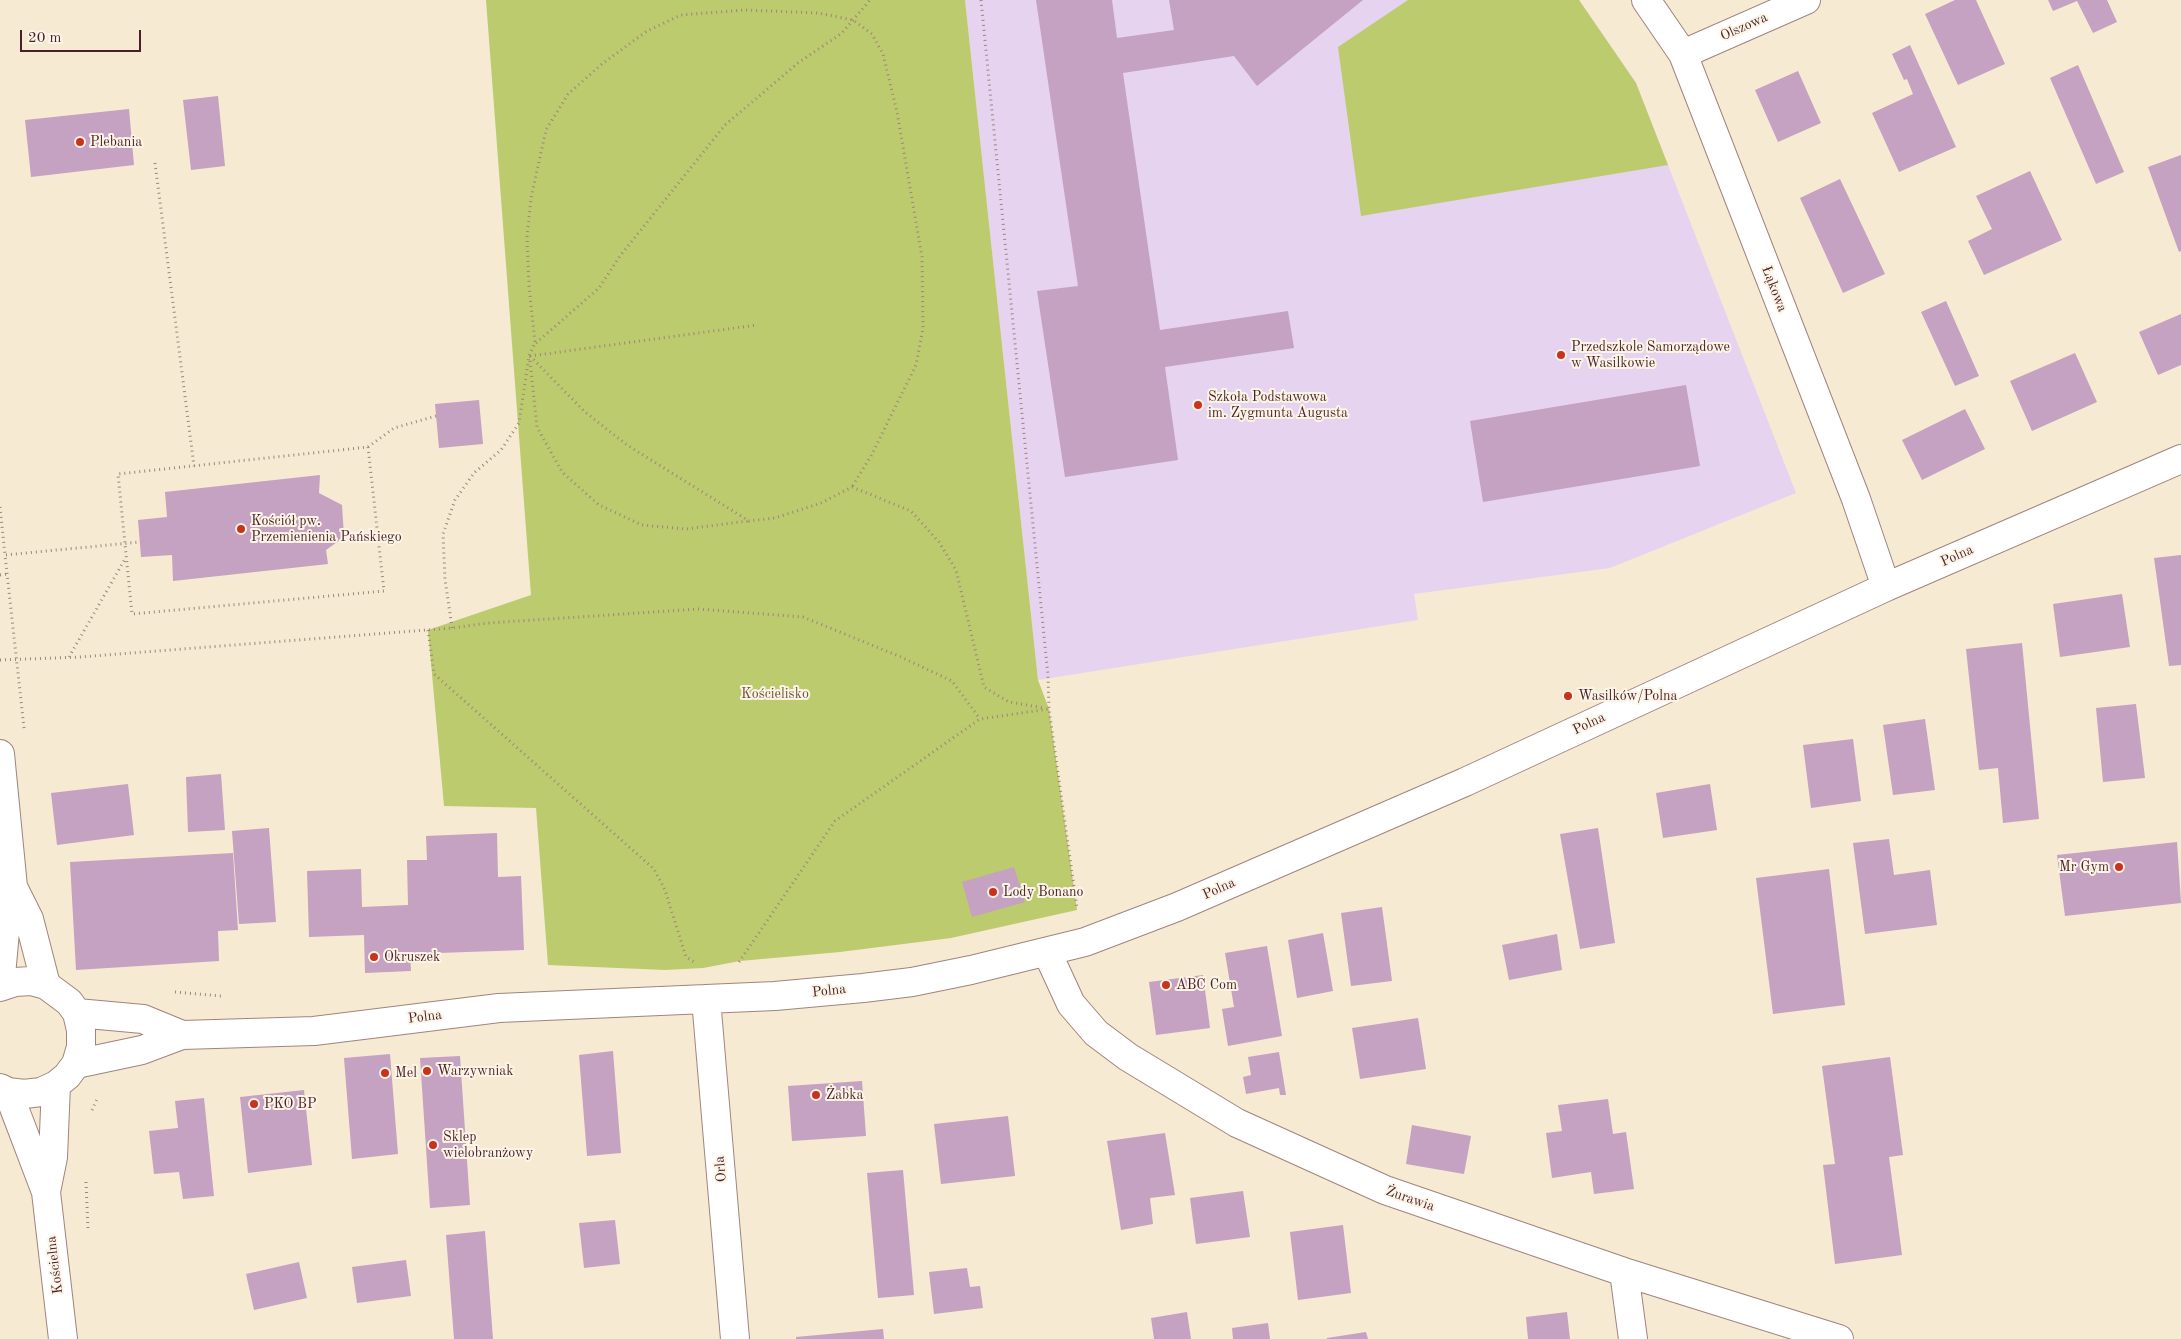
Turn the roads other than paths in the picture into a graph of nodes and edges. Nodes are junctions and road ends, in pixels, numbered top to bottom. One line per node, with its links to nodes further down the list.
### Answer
1 (1646, 0): 3 (street, Łąkowa)
2 (1806, 0): 3 (street, Olszowa)
3 (1683, 54): 5 (street, Łąkowa)
4 (2181, 459): 5 (street, Polna)
5 (1886, 587): 8 (street, Polna)
6 (0, 754): 7 (street)
7 (13, 887): 9 (street); 10 (street)
8 (1047, 952): 11 (street, Polna); 18 (street, Żurawia)
9 (46, 985): 10 (street); 12 (street)
10 (0, 986)
11 (706, 999): 13 (street, Polna); 20 (street, Orla)
12 (76, 1013): 13 (street, Polna); 14 (street)
13 (182, 1035): 14 (street, Polna)
14 (76, 1064): 15 (street)
15 (56, 1085): 16 (street); 17 (street, Kościelna)
16 (4, 1090): 17 (street, Kościelna)
17 (46, 1192): 19 (street, Kościelna)
18 (1624, 1272): 21 (street); 22 (street, Żurawia)
19 (63, 1339)
20 (736, 1339)
21 (1633, 1339)
22 (1839, 1339)

